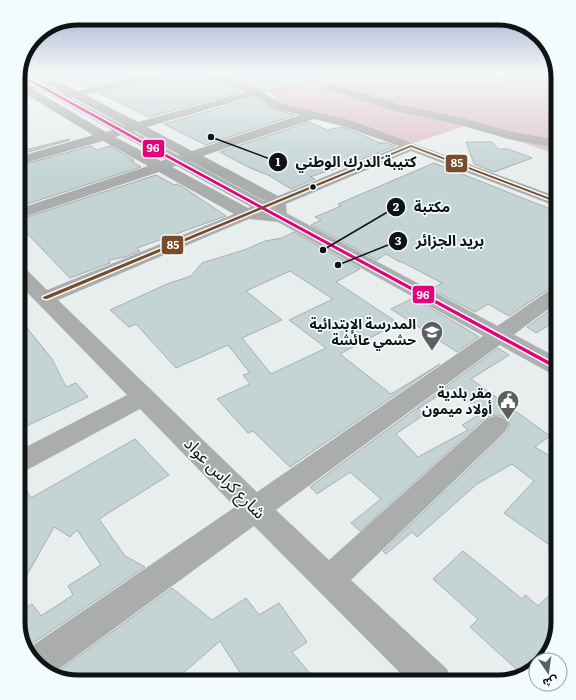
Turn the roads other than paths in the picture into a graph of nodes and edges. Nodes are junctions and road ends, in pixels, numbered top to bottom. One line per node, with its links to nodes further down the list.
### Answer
1 (53, 106): 8 (street)
2 (87, 106): 7 (main road)
3 (207, 106): 7 (street)
4 (276, 106): 6 (street)
5 (391, 106): 9 (street)
6 (314, 115): 10 (street); 12 (street)
7 (128, 128): 8 (street); 12 (main road)
8 (104, 136): 11 (street); 13 (street)
9 (551, 143)
10 (411, 146): 14 (street); 15 (street)
11 (25, 159)
12 (184, 159): 13 (street); 15 (main road)
13 (160, 167): 16 (street); 17 (street)
14 (551, 199)
15 (274, 209): 17 (street); 21 (main road)
16 (25, 212)
17 (246, 214): 19 (street)
18 (25, 279): 19 (street, شارع كراس عواد)
19 (45, 298): 23 (street, شارع كراس عواد)
20 (551, 298): 21 (street)
21 (499, 336): 22 (main road); 26 (street)
22 (551, 364)
23 (144, 398): 25 (street); 26 (street, شارع كراس عواد)
24 (496, 424): 27 (street)
25 (25, 459)
26 (256, 510): 27 (street, شارع كراس عواد); 28 (street)
27 (329, 580): 29 (street, شارع كراس عواد)
28 (41, 661)
29 (427, 675)

